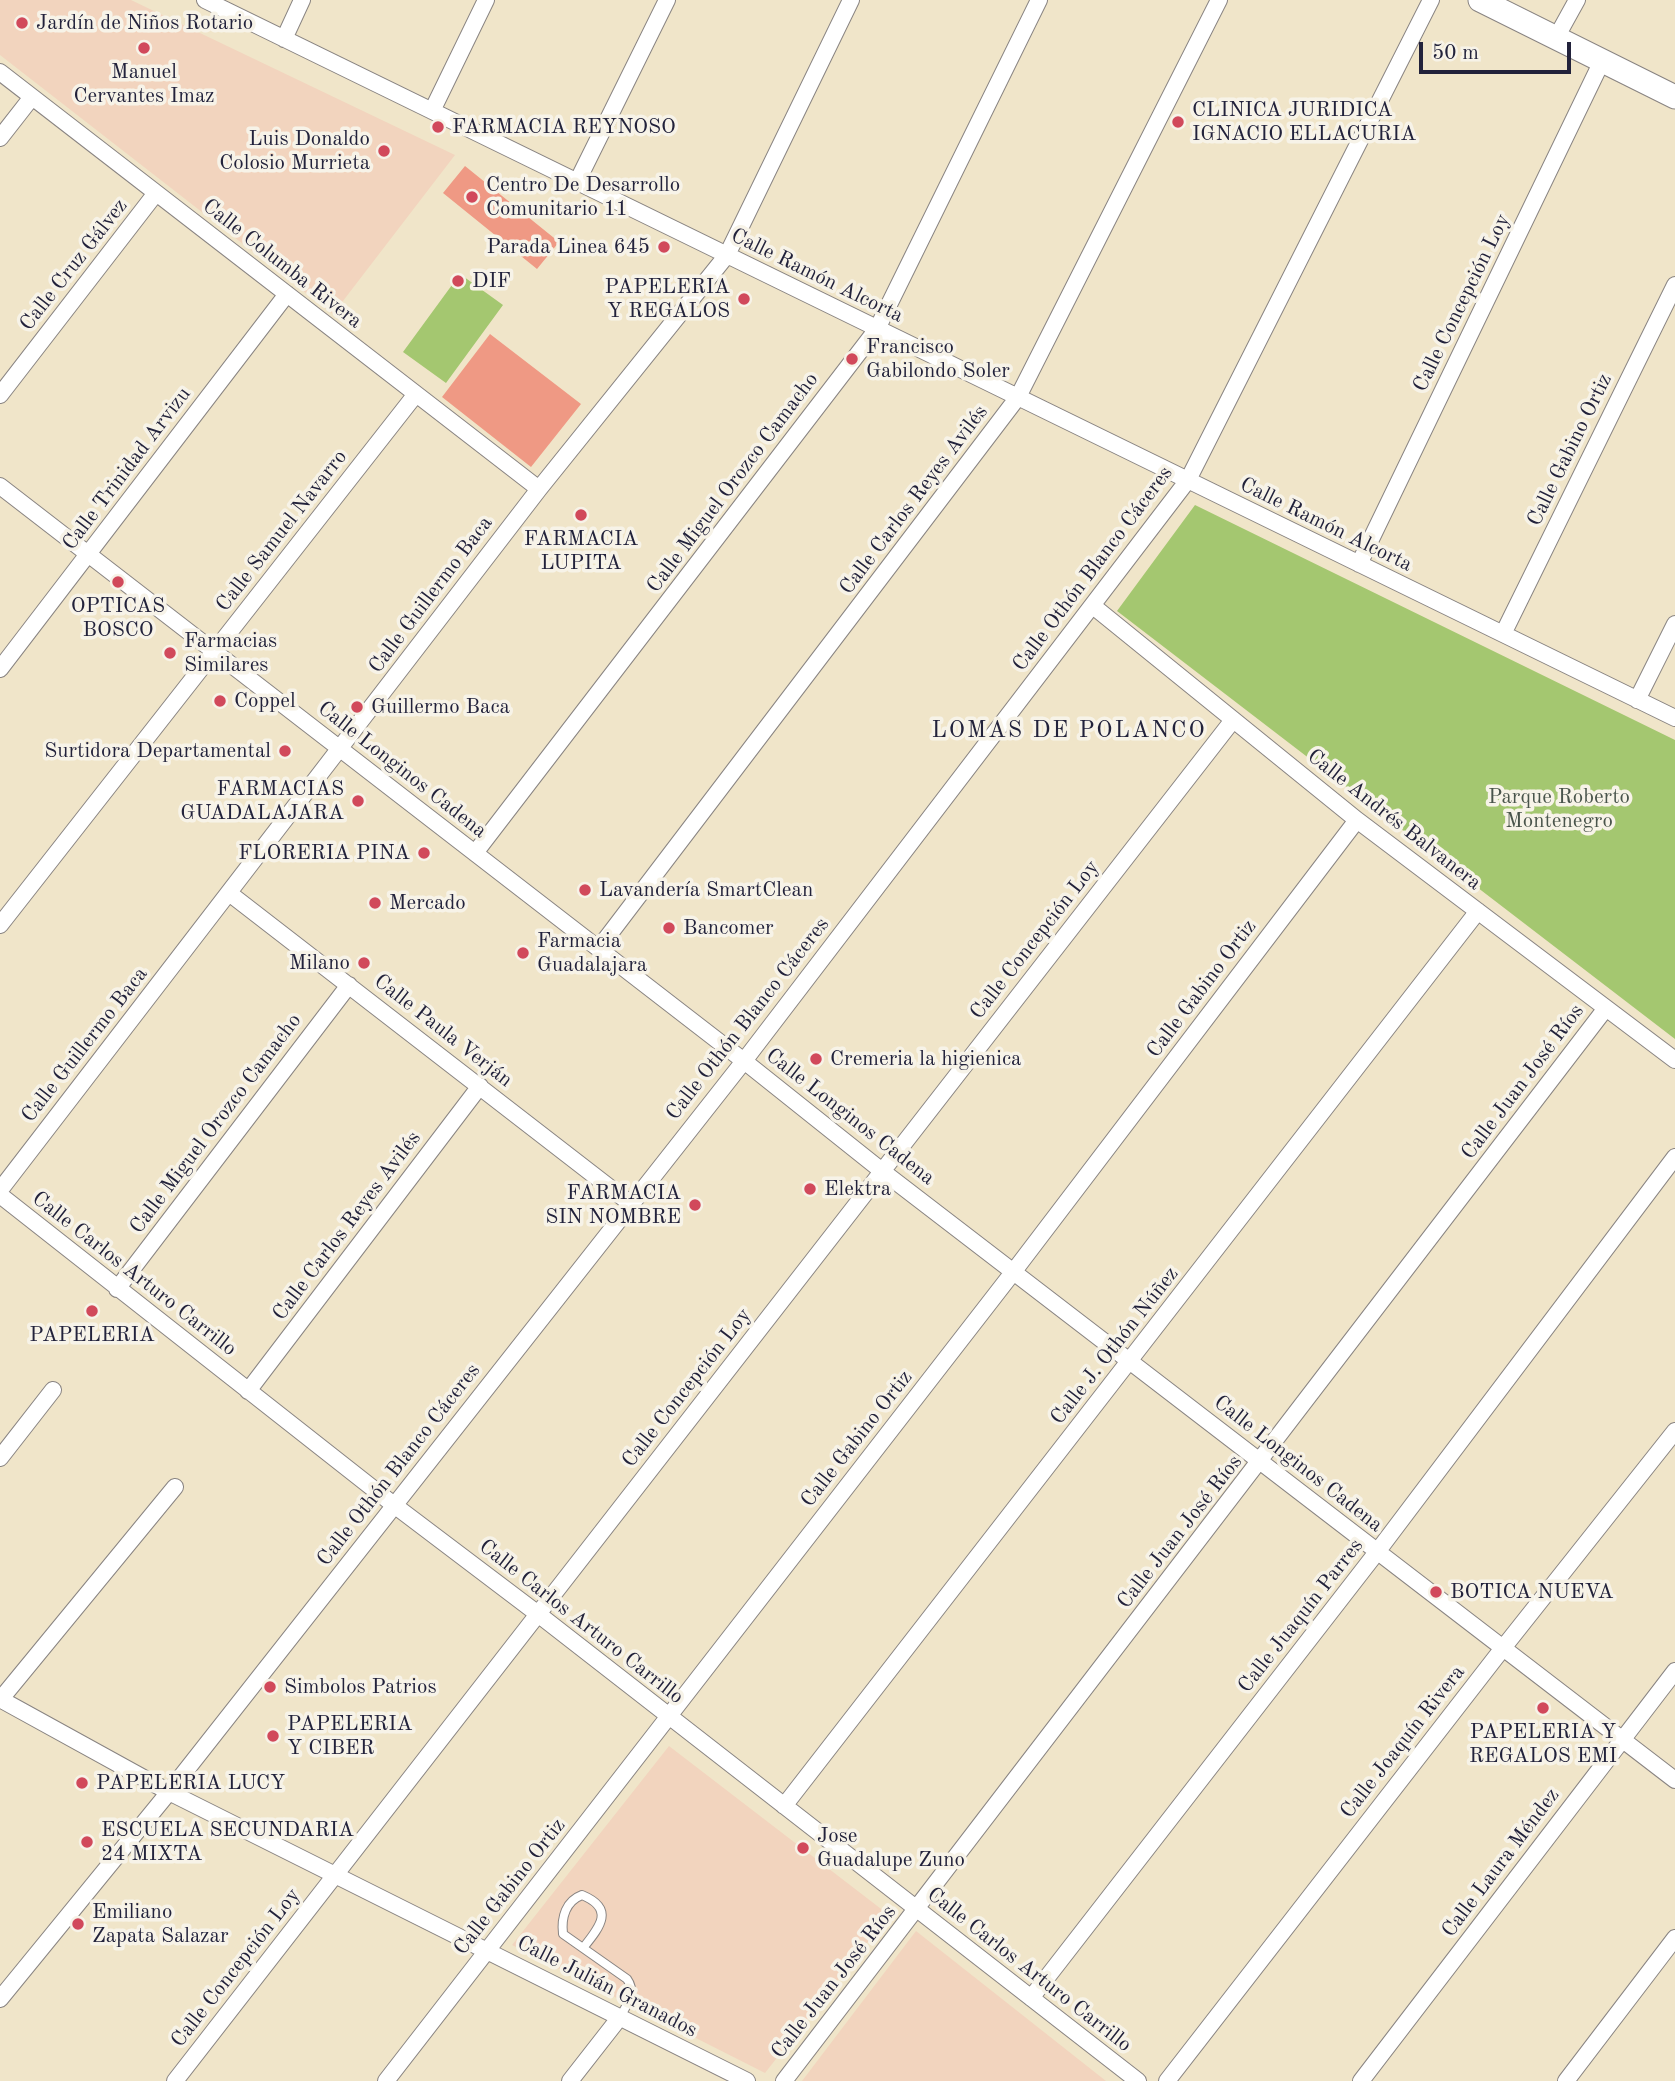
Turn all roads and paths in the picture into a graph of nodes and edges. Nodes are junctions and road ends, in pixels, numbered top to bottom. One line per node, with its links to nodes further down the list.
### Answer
1 (205, 0): 11 (street, Calle Ramón Alcorta)
2 (302, 0): 11 (street)
3 (486, 0): 17 (street)
4 (667, 0): 19 (street)
5 (851, 0): 21 (street, Calle Guillermo Baca)
6 (1038, 0): 24 (street, Calle Miguel Orozco Camacho)
7 (1219, 0): 27 (street, Calle Carlos Reyes Avilés)
8 (1431, 0): 28 (street, Calle Othón Blanco Cáceres)
9 (1480, 0): 12 (street)
10 (1577, 0): 12 (street)
11 (284, 38): 17 (street, Calle Ramón Alcorta)
12 (1556, 38): 13 (street)
13 (1602, 61): 16 (street); 32 (street, Calle Concepción Loy)
14 (0, 72): 15 (street, Calle Columba Rivera)
15 (32, 97): 18 (street); 20 (street, Calle Columba Rivera)
16 (1675, 97)
17 (432, 111): 19 (street, Calle Ramón Alcorta)
18 (0, 138)
19 (578, 182): 21 (street, Calle Ramón Alcorta)
20 (156, 193): 23 (street, Calle Columba Rivera); 26 (street, Calle Cruz Gálvez)
21 (727, 255): 24 (street, Calle Ramón Alcorta); 30 (street, Calle Guillermo Baca)
22 (1675, 285): 35 (street, Calle Gabino Ortiz)
23 (287, 295): 25 (street, Calle Columba Rivera); 31 (street, Calle Trinidad Arvizu)
24 (877, 329): 27 (street, Calle Ramón Alcorta); 43 (street, Calle Miguel Orozco Camacho)
25 (416, 394): 30 (street, Calle Columba Rivera); 36 (street, Calle Samuel Navarro)
26 (0, 395)
27 (1018, 397): 28 (street, Calle Ramón Alcorta); 47 (street, Calle Carlos Reyes Avilés)
28 (1188, 480): 32 (street, Calle Ramón Alcorta); 33 (street, Calle Othón Blanco Cáceres)
29 (0, 486): 31 (street, Calle Longinos Cadena)
30 (539, 489): 41 (street, Calle Guillermo Baca)
31 (89, 555): 36 (street, Calle Longinos Cadena); 37 (street, Calle Trinidad Arvizu)
32 (1359, 564): 35 (street, Calle Ramón Alcorta)
33 (1093, 606): 40 (street, Calle Andrés Balvanera); 51 (street, Calle Othón Blanco Cáceres)
34 (1675, 624): 38 (street)
35 (1503, 634): 38 (street, Calle Ramón Alcorta)
36 (214, 652): 41 (street, Calle Longinos Cadena); 46 (street, Calle Samuel Navarro)
37 (0, 669)
38 (1637, 700): 39 (street, Calle Ramón Alcorta)
39 (1675, 718)
40 (1233, 720): 42 (street, Calle Andrés Balvanera); 54 (street, Calle Concepción Loy)
41 (340, 749): 43 (street, Calle Longinos Cadena); 44 (street, Calle Guillermo Baca)
42 (1357, 820): 45 (street, Calle Andrés Balvanera); 58 (street, Calle Gabino Ortiz)
43 (475, 853): 47 (street, Calle Longinos Cadena)
44 (229, 892): 48 (street, Calle Paula Verján); 55 (street, Calle Guillermo Baca)
45 (1478, 911): 49 (street, Calle Andrés Balvanera); 60 (street, Calle J. Othón Núñez)
46 (0, 925)
47 (598, 948): 51 (street, Calle Longinos Cadena)
48 (349, 985): 52 (street, Calle Paula Verján); 59 (street, Calle Miguel Orozco Camacho)
49 (1606, 1008): 50 (street, Calle Andrés Balvanera); 65 (street, Calle Juan José Ríos)
50 (1675, 1060)
51 (744, 1061): 54 (street, Calle Longinos Cadena); 57 (street, Calle Othón Blanco Cáceres)
52 (480, 1086): 57 (street, Calle Paula Verján); 62 (street, Calle Carlos Reyes Avilés)
53 (1675, 1157): 68 (street, Calle Juaquín Parres)
54 (883, 1171): 58 (street, Calle Longinos Cadena); 69 (street, Calle Concepción Loy)
55 (0, 1189)
56 (0, 1195): 59 (street, Calle Carlos Arturo Carrillo)
57 (631, 1203): 67 (street, Calle Othón Blanco Cáceres)
58 (1014, 1271): 60 (street, Calle Longinos Cadena); 73 (street, Calle Gabino Ortiz)
59 (117, 1289): 62 (street, Calle Carlos Arturo Carrillo)
60 (1130, 1360): 65 (street, Calle Longinos Cadena); 77 (street, Calle J. Othón Núñez)
61 (52, 1390): 64 (street)
62 (248, 1391): 67 (street, Calle Carlos Arturo Carrillo)
63 (1675, 1432): 70 (street, Calle Joaquín Rivera)
64 (0, 1458)
65 (1260, 1462): 68 (street, Calle Longinos Cadena); 79 (street, Calle Juan José Ríos)
66 (176, 1487): 72 (street)
67 (394, 1505): 69 (street, Calle Carlos Arturo Carrillo); 76 (street, Calle Othón Blanco Cáceres)
68 (1377, 1552): 70 (street, Calle Longinos Cadena); 83 (street, Calle Juaquín Parres)
69 (538, 1614): 73 (street, Calle Carlos Arturo Carrillo); 78 (street, Calle Concepción Loy)
70 (1503, 1648): 74 (street, Calle Longinos Cadena); 92 (street, Calle Joaquín Rivera)
71 (1675, 1671): 74 (street, Calle Laura Méndez)
72 (0, 1699): 76 (street, Calle Julián Granados)
73 (668, 1716): 77 (street, Calle Carlos Arturo Carrillo); 82 (street, Calle Gabino Ortiz)
74 (1621, 1740): 75 (street, Calle Longinos Cadena); 93 (street, Calle Laura Méndez)
75 (1675, 1780)
76 (169, 1792): 78 (street, Calle Julián Granados); 84 (street, Calle Othón Blanco Cáceres)
77 (784, 1806): 79 (street, Calle Carlos Arturo Carrillo)
78 (335, 1875): 82 (street, Calle Julián Granados); 86 (street, Calle Concepción Loy)
79 (916, 1909): 83 (street, Calle Carlos Arturo Carrillo); 90 (street, Calle Juan José Ríos)
80 (1675, 1938): 94 (street)
81 (583, 1948): 81 (lane); 85 (lane)
82 (487, 1951): 85 (street, Calle Julián Granados); 87 (street, Calle Gabino Ortiz)
83 (1031, 1998): 91 (street, Calle Carlos Arturo Carrillo)
84 (0, 2000)
85 (620, 2017): 88 (street); 89 (street, Calle Julián Granados)
86 (175, 2081)
87 (386, 2081)
88 (570, 2081)
89 (747, 2081)
90 (784, 2081)
91 (1138, 2081)
92 (1167, 2081)
93 (1361, 2081)
94 (1566, 2081)

